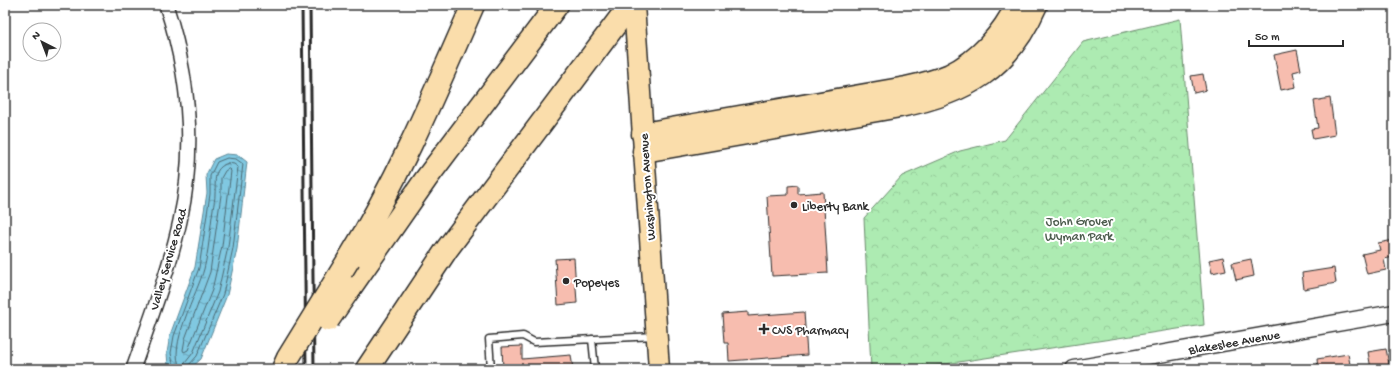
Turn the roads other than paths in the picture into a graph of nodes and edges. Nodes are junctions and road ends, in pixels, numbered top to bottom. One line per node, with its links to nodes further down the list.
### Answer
1 (166, 5): 12 (street, Valley Service Road)
2 (473, 5): 13 (highway, bridge)
3 (557, 5): 14 (highway, bridge)
4 (630, 5): 15 (highway)
5 (634, 5): 8 (main road, Washington Avenue)
6 (1017, 5): 8 (highway)
7 (1036, 5): 8 (highway)
8 (644, 142): 10 (main road, Washington Avenue)
9 (1394, 313): 19 (street, Blakeslee Avenue)
10 (657, 336): 11 (lane); 18 (main road, Washington Avenue)
11 (592, 339): 16 (lane); 17 (lane)
12 (133, 369)
13 (283, 369)
14 (298, 369)
15 (367, 369)
16 (491, 369)
17 (595, 369)
18 (659, 369)
19 (1074, 369)

